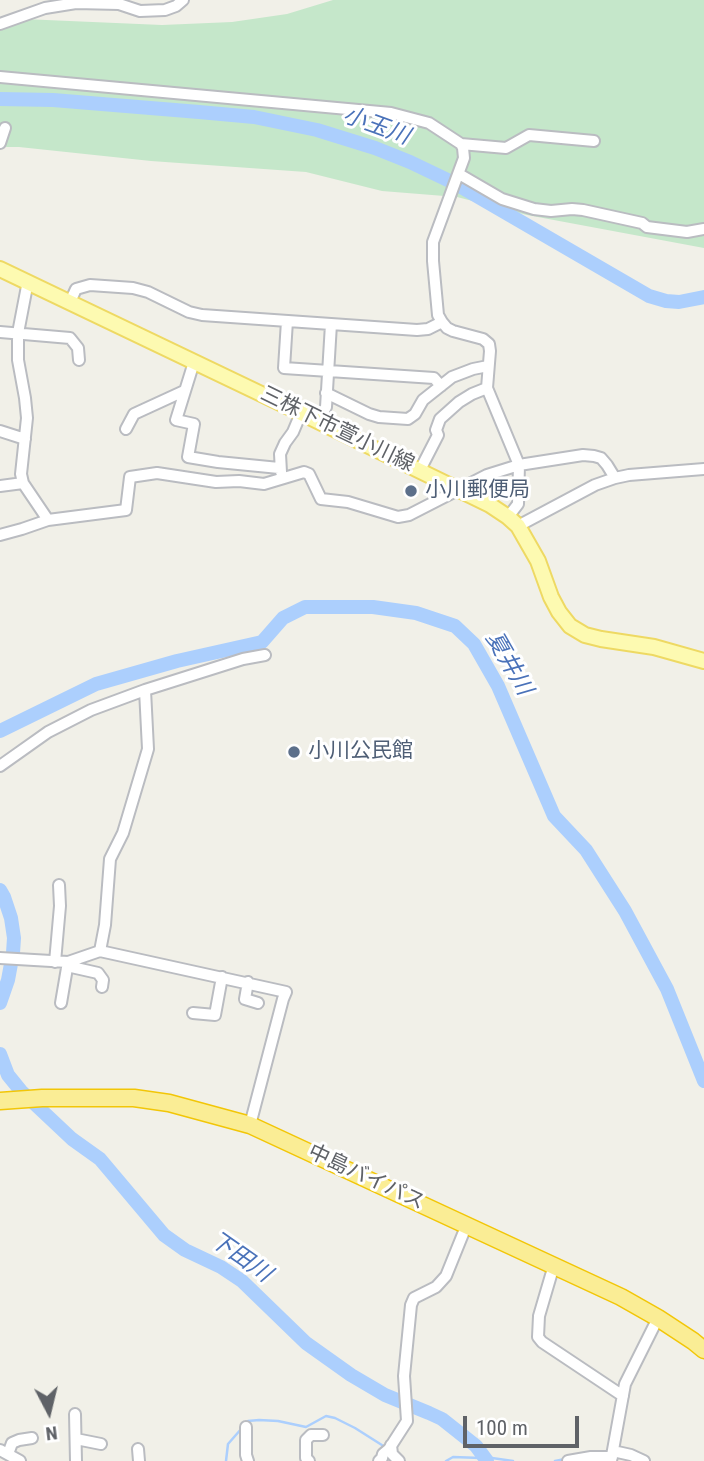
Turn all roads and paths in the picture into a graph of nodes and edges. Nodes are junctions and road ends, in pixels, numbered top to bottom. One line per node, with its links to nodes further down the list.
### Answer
1 (183, 0): 2 (street)
2 (0, 24)
3 (0, 77): 7 (street)
4 (5, 128): 6 (street)
5 (594, 141): 7 (street)
6 (0, 143)
7 (461, 144): 8 (street)
8 (458, 175): 9 (street); 14 (street)
9 (704, 229)
10 (0, 269): 11 (main road, 三株下市萱小川線)
11 (28, 281): 12 (main road, 三株下市萱小川線); 17 (street)
12 (69, 302): 13 (street); 19 (main road, 三株下市萱小川線)
13 (287, 321): 15 (street); 21 (street)
14 (442, 323): 15 (street); 20 (street)
15 (331, 324): 21 (street)
16 (0, 332): 17 (street)
17 (18, 333): 18 (street); 30 (street)
18 (79, 360)
19 (194, 362): 24 (street); 26 (main road, 三株下市萱小川線)
20 (488, 366): 22 (street); 23 (street)
21 (328, 371): 22 (street); 25 (street)
22 (441, 386): 25 (street)
23 (486, 388): 31 (street); 33 (street)
24 (184, 391): 28 (street); 34 (street)
25 (326, 393): 27 (street)
26 (302, 413): 27 (main road, 三株下市萱小川線); 34 (street)
27 (318, 421): 33 (main road, 三株下市萱小川線)
28 (126, 429)
29 (0, 431): 30 (street)
30 (25, 439): 36 (street)
31 (519, 465): 35 (street); 38 (street); 40 (street)
32 (704, 469): 35 (street)
33 (420, 470): 38 (main road, 三株下市萱小川線)
34 (281, 473): 38 (street); 39 (street)
35 (615, 478): 40 (street)
36 (23, 483): 37 (street); 39 (street)
37 (0, 486)
38 (460, 489): 40 (main road, 三株下市萱小川線)
39 (48, 520): 41 (street)
40 (513, 521): 43 (main road, 三株下市萱小川線)
41 (0, 535)
42 (265, 655): 44 (street)
43 (704, 661)
44 (145, 690): 45 (street); 47 (street)
45 (0, 766)
46 (59, 885): 49 (street)
47 (100, 951): 50 (street); 51 (street)
48 (2, 958): 49 (street)
49 (55, 962): 50 (street)
50 (68, 964): 53 (street); 54 (street)
51 (222, 977): 52 (street); 56 (street)
52 (248, 982): 55 (street); 58 (street)
53 (102, 987)
54 (61, 1003)
55 (258, 1003)
56 (193, 1013)
57 (8, 1100): 58 (highway, 中島バイパス)
58 (250, 1125): 59 (highway, 中島バイパス)
59 (467, 1224): 60 (highway, 中島バイパス); 71 (street)
60 (554, 1265): 61 (highway, 中島バイパス); 63 (street)
61 (658, 1318): 62 (highway, 中島バイパス); 63 (street)
62 (704, 1350)
63 (623, 1396): 72 (street)
64 (75, 1414): 68 (street)
65 (246, 1427): 75 (street)
66 (323, 1435): 76 (street)
67 (32, 1438): 70 (street)
68 (76, 1439): 69 (street); 74 (street)
69 (102, 1444)
70 (4, 1452): 73 (street)
71 (386, 1452): 77 (street)
72 (612, 1455): 78 (street); 79 (street)
73 (20, 1461)
74 (76, 1461)
75 (248, 1461)
76 (309, 1461)
77 (399, 1461)
78 (568, 1461)
79 (644, 1461)

